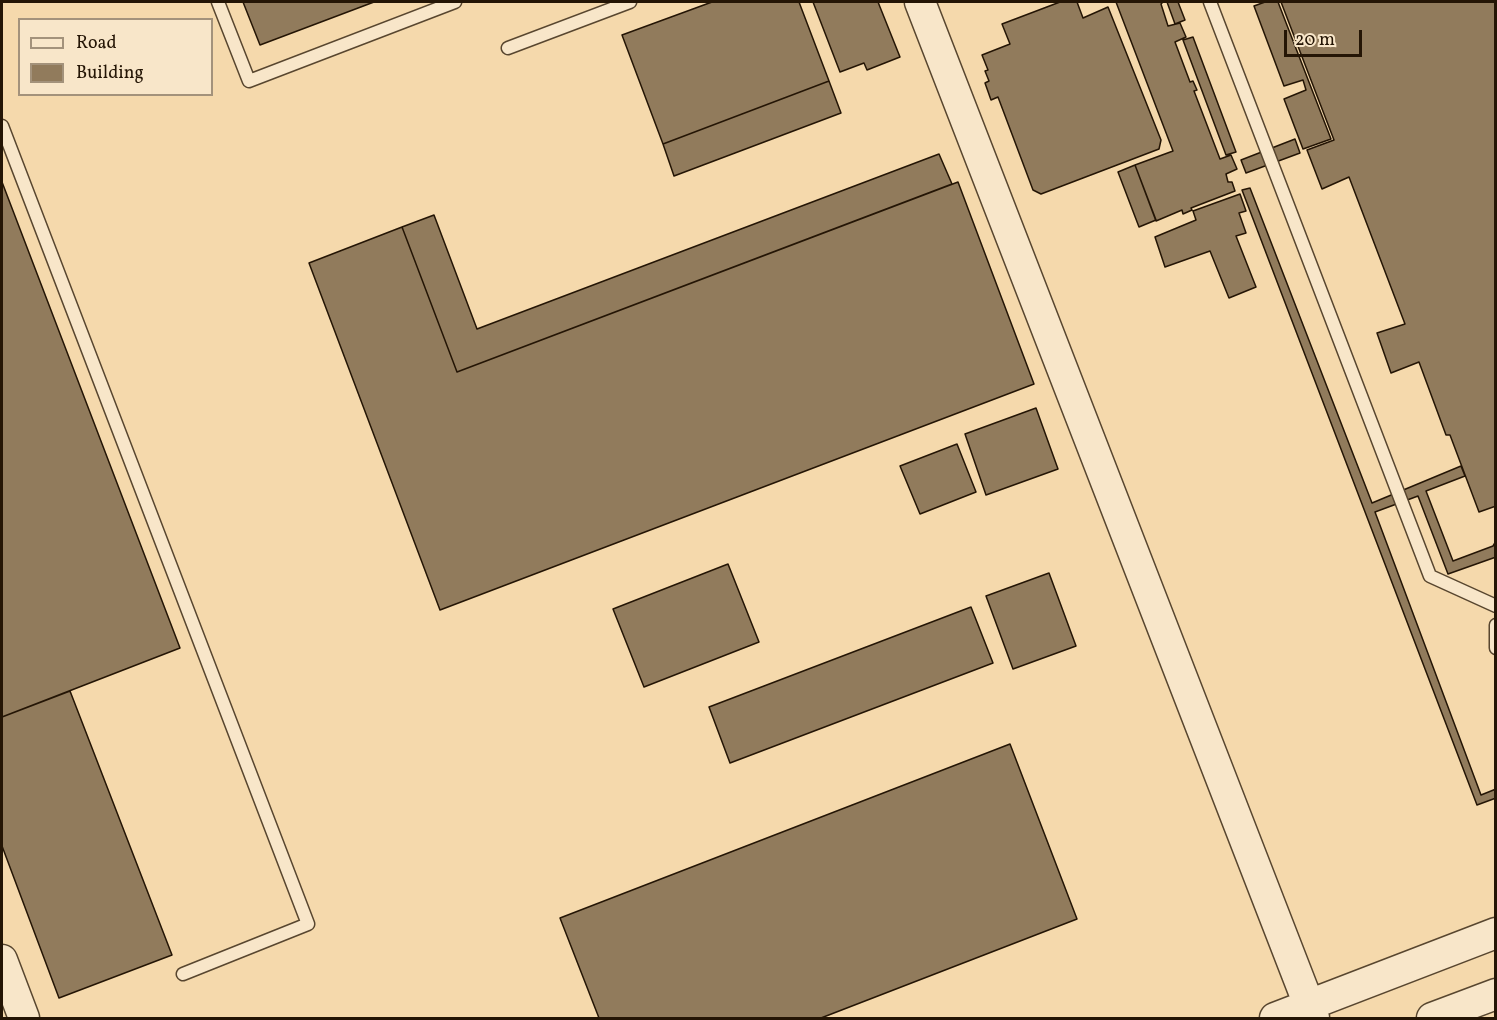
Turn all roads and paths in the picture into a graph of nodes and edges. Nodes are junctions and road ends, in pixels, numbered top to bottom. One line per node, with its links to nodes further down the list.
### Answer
1 (218, 2): 2 (lane)
2 (455, 2)
3 (630, 2): 6 (lane)
4 (920, 2): 15 (street)
5 (1210, 2): 8 (lane)
6 (508, 48)
7 (2, 126): 13 (lane)
8 (1496, 606)
9 (1496, 625): 10 (lane)
10 (1496, 648)
11 (1496, 933): 15 (street)
12 (2, 960): 16 (street)
13 (183, 974)
14 (1496, 994): 18 (street)
15 (1311, 1012): 17 (street)
16 (24, 1018)
17 (1275, 1018)
18 (1432, 1018)

